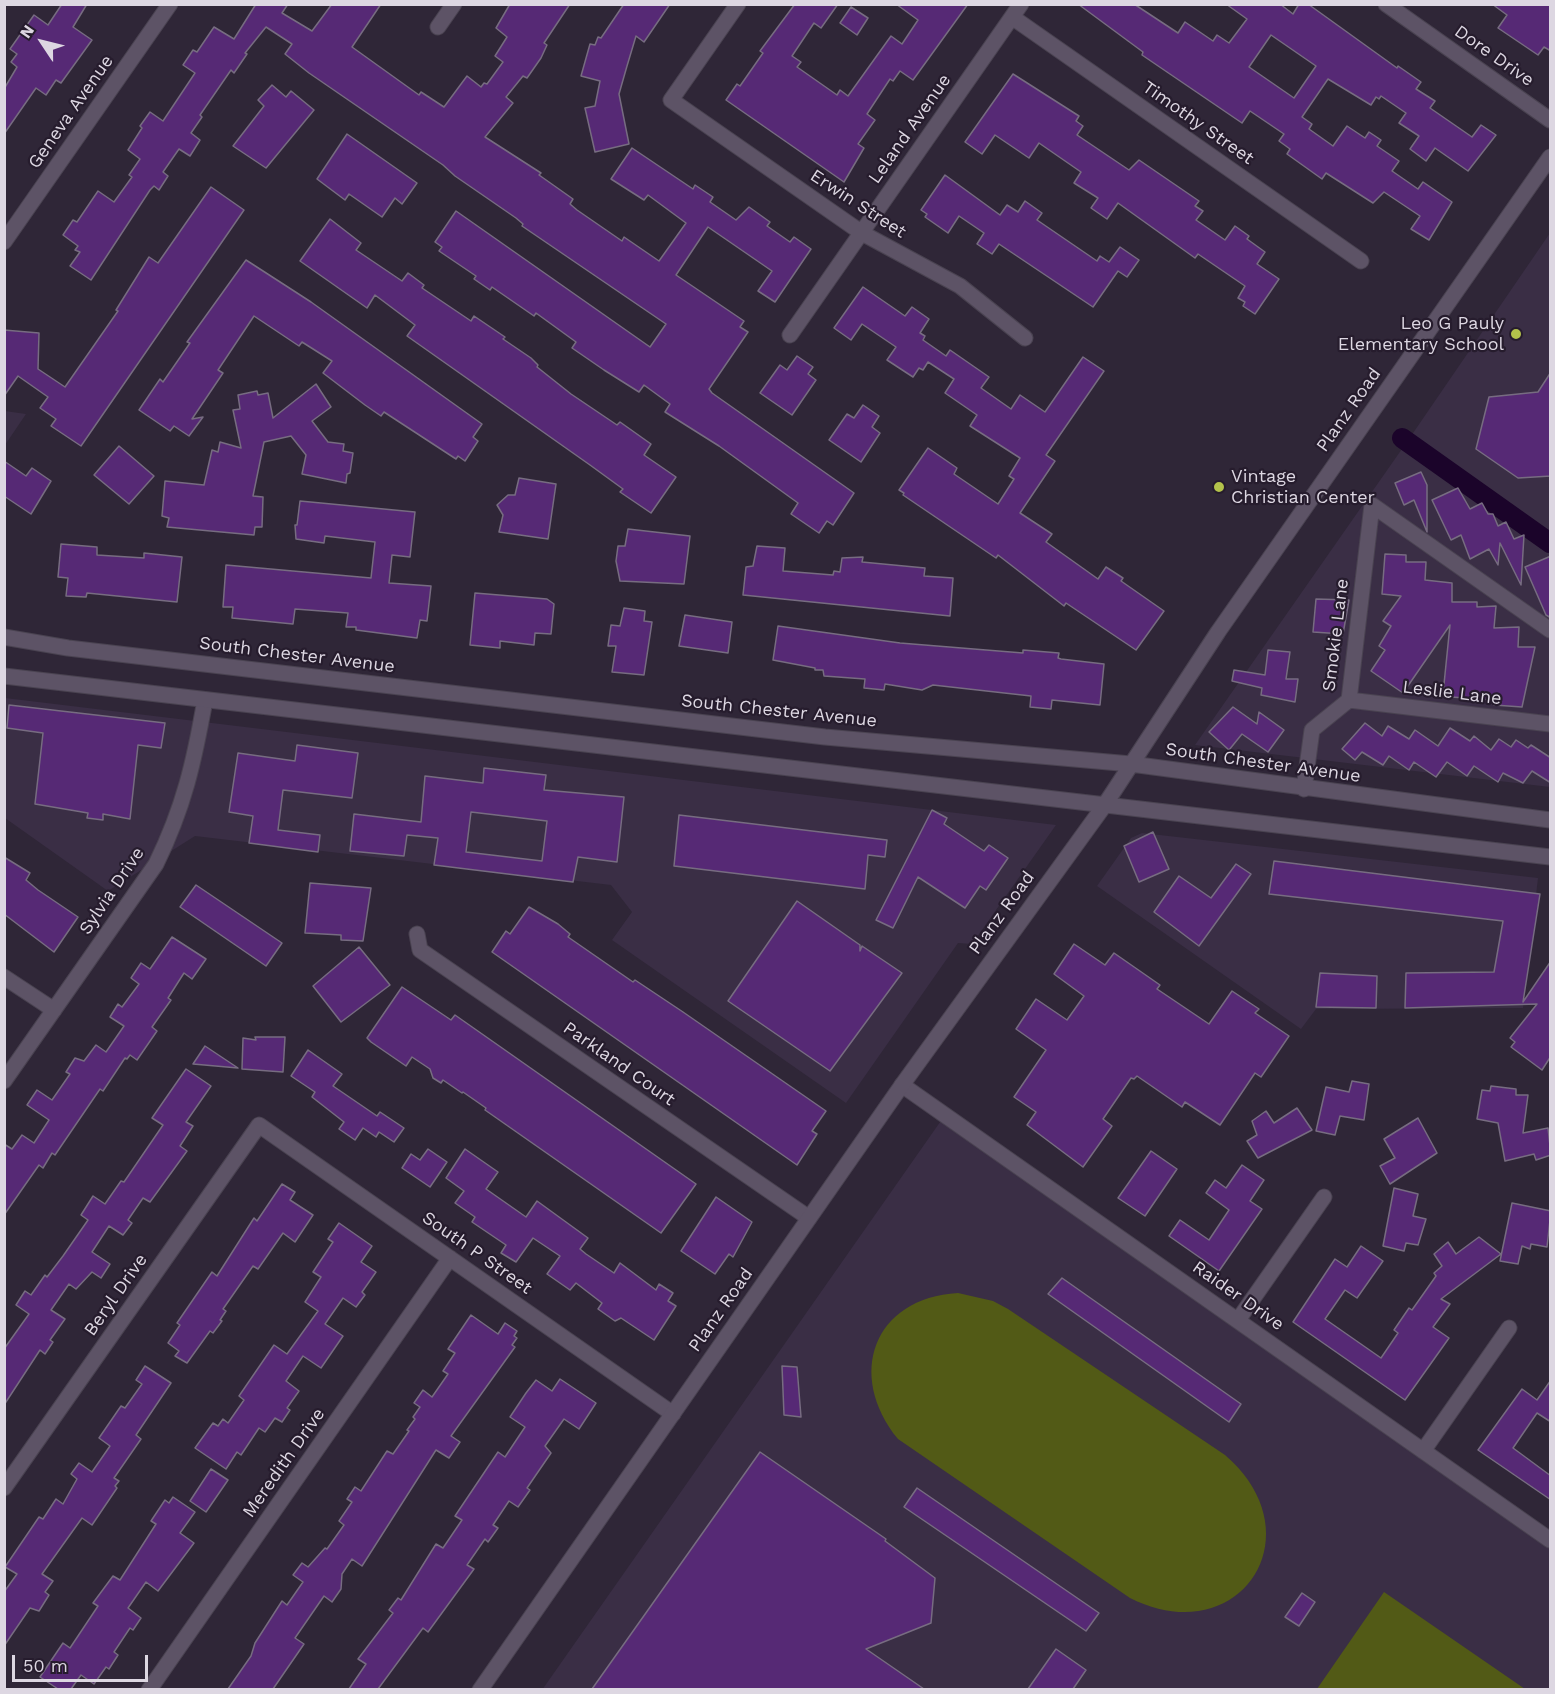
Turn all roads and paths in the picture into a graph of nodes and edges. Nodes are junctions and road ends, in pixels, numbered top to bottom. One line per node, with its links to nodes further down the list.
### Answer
1 (170, 4): 10 (street, Geneva Avenue)
2 (454, 4): 6 (street)
3 (738, 4): 9 (street, Erwin Street)
4 (1386, 4): 7 (street, Dore Drive)
5 (1016, 11): 9 (street, Leland Avenue); 11 (street, Timothy Street)
6 (438, 27)
7 (1551, 120)
8 (1551, 157): 20 (street, Planz Road)
9 (862, 233): 12 (street, Leland Avenue); 13 (street, Erwin Street)
10 (4, 242)
11 (1360, 261)
12 (790, 335)
13 (1025, 338)
14 (1551, 630): 18 (street, Smokie Lane)
15 (4, 637): 20 (street, South Chester Avenue)
16 (4, 676): 17 (street)
17 (205, 700): 22 (street); 27 (street, Sylvia Drive)
18 (1349, 700): 19 (street, Leslie Lane); 21 (street, Smokie Lane)
19 (1551, 724)
20 (1131, 764): 21 (street, South Chester Avenue); 22 (street, Planz Road)
21 (1304, 789): 23 (street, South Chester Avenue)
22 (1104, 806): 24 (street); 29 (street, Planz Road)
23 (1551, 820)
24 (1551, 857)
25 (417, 934): 32 (street, Parkland Court)
26 (4, 977): 27 (street)
27 (54, 1011): 28 (street, Sylvia Drive)
28 (4, 1081)
29 (902, 1085): 32 (street, Planz Road); 34 (street, Raider Drive)
30 (259, 1125): 33 (street, South P Street); 38 (street, Beryl Drive)
31 (1324, 1197): 34 (street)
32 (809, 1218): 36 (street, Planz Road)
33 (450, 1258): 36 (street, South P Street); 40 (street, Meredith Drive)
34 (1238, 1320): 37 (street, Raider Drive)
35 (1509, 1328): 37 (street)
36 (673, 1414): 41 (street, Planz Road)
37 (1424, 1450): 39 (street, Raider Drive)
38 (4, 1488)
39 (1551, 1540)
40 (149, 1689)
41 (480, 1689)

